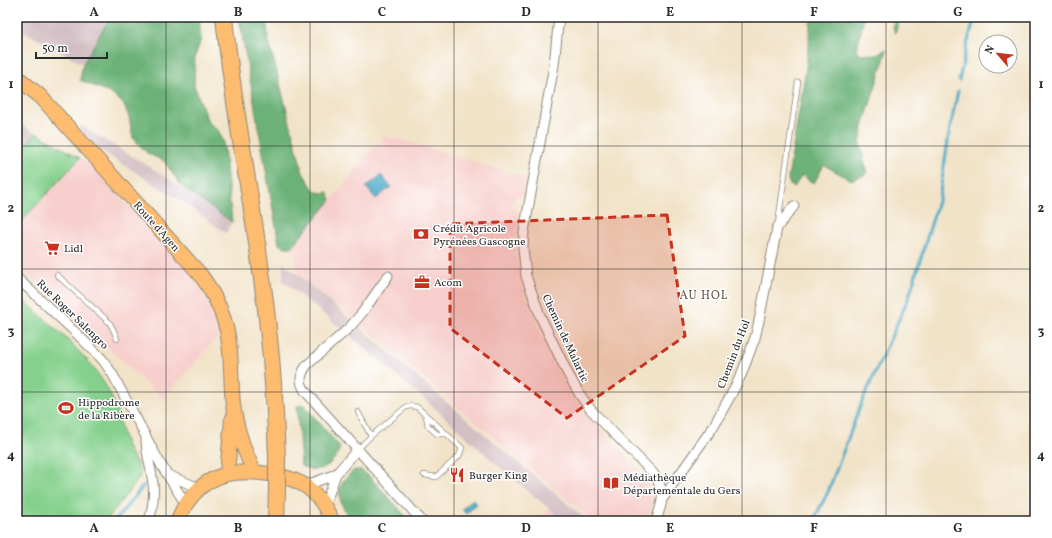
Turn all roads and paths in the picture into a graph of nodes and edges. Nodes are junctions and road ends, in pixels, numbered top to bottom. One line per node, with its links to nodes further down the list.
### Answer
1 (224, 17): 28 (highway, bridge)
2 (559, 17): 23 (street, Chemin de Malartic)
3 (17, 77): 11 (main road, Route d'Agen)
4 (798, 82): 6 (lane)
5 (794, 206): 6 (street, Chemin du Hol)
6 (777, 228): 23 (street, Chemin du Hol)
7 (57, 275): 10 (lane)
8 (388, 276): 15 (street)
9 (17, 278): 14 (street, Rue Roger Salengro)
10 (117, 339)
11 (234, 406): 16 (main road, Route d'Agen); 17 (main road, Route d'Agen)
12 (358, 412): 13 (lane)
13 (371, 436): 15 (lane); 20 (lane)
14 (146, 437): 18 (street, Rue Roger Salengro); 26 (street)
15 (356, 450): 19 (street); 30 (street)
16 (254, 472): 17 (main road); 21 (main road)
17 (227, 473): 22 (main road)
18 (168, 474): 22 (street); 24 (street, Rue Roger Salengro)
19 (336, 474): 21 (street); 25 (street)
20 (424, 475)
21 (306, 486): 25 (main road)
22 (199, 488): 24 (main road)
23 (663, 498): 31 (street)
24 (186, 503): 27 (main road)
25 (324, 505): 29 (main road)
26 (149, 521)
27 (178, 521)
28 (276, 521)
29 (332, 521)
30 (422, 521)
31 (656, 521)

